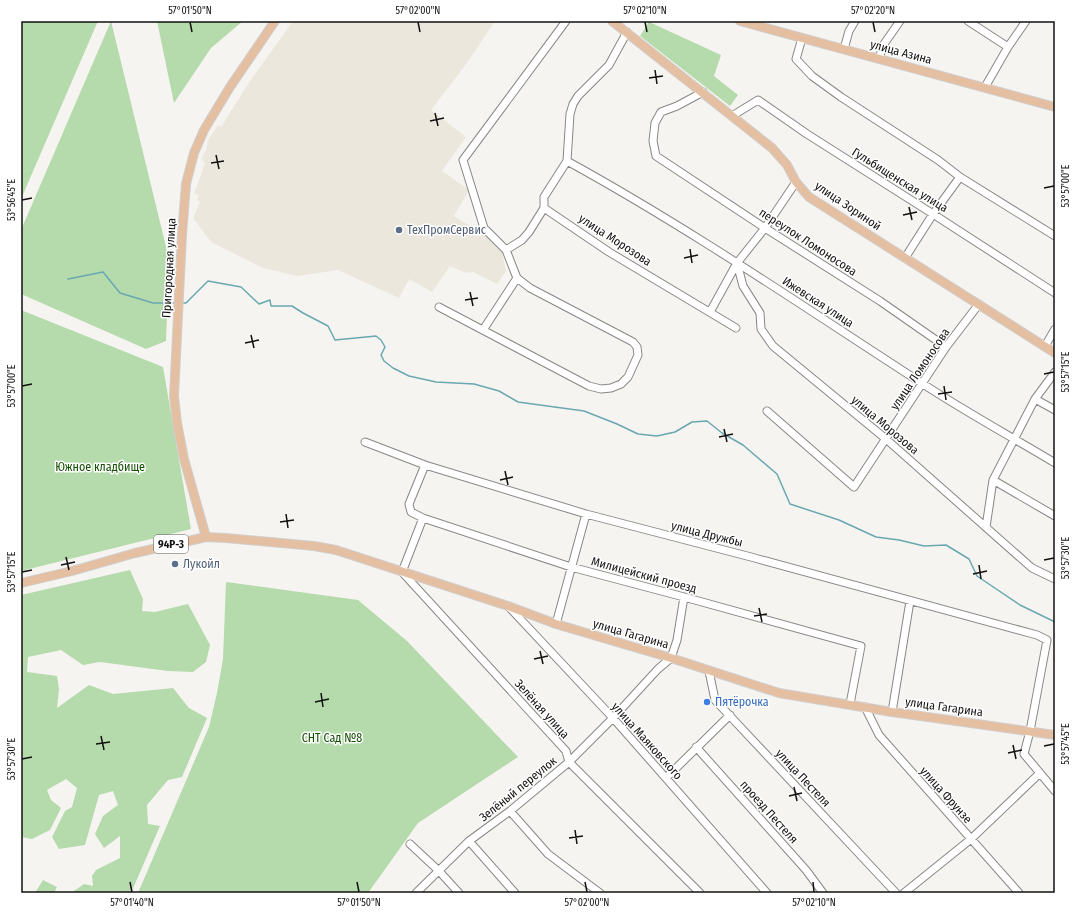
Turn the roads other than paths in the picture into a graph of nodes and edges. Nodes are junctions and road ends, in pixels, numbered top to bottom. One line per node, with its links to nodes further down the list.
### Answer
1 (275, 21): 54 (main road, Пригородная улица)
2 (566, 21): 25 (street)
3 (612, 21): 9 (main road, улица Зориной)
4 (740, 21): 10 (main road, улица Азина)
5 (855, 21): 12 (street)
6 (900, 21): 13 (street)
7 (968, 21): 11 (street)
8 (1026, 21): 11 (street)
9 (628, 32): 15 (main road, улица Зориной); 18 (street)
10 (802, 38): 12 (main road, улица Азина); 19 (street)
11 (1008, 46): 14 (street)
12 (844, 49): 13 (main road, улица Азина)
13 (879, 58): 14 (main road, улица Азина)
14 (984, 87): 16 (main road, улица Азина)
15 (703, 92): 17 (main road, улица Зориной); 23 (street, переулок Ломоносова)
16 (1055, 107)
17 (732, 116): 20 (main road, улица Зориной); 22 (street, Гульбищенская улица)
18 (567, 161): 21 (street); 27 (street, Ижевская улица)
19 (960, 177): 22 (street); 24 (street)
20 (796, 182): 23 (street); 26 (main road, улица Зориной)
21 (544, 208): 25 (street); 32 (street, улица Морозова)
22 (933, 214): 26 (street); 29 (street, Гульбищенская улица)
23 (765, 228): 27 (street); 37 (street, переулок Ломоносова)
24 (1055, 236)
25 (506, 250): 28 (street)
26 (905, 258): 30 (main road, улица Зориной)
27 (737, 262): 32 (street); 40 (street, Ижевская улица); 45 (street, улица Морозова)
28 (517, 278): 35 (street); 35 (street)
29 (1055, 294)
30 (979, 304): 36 (main road, улица Зориной); 37 (street, улица Ломоносова)
31 (439, 307): 35 (street)
32 (710, 312): 33 (street, улица Морозова)
33 (736, 328)
34 (1055, 329): 36 (street)
35 (483, 330)
36 (1045, 346): 38 (main road, улица Зориной)
37 (946, 347): 40 (street, улица Ломоносова)
38 (1055, 353)
39 (1055, 372): 41 (street)
40 (922, 383): 44 (street, Ижевская улица); 45 (street, улица Ломоносова)
41 (1035, 399): 42 (street); 44 (street)
42 (1055, 410)
43 (767, 412): 45 (street, улица Ломоносова)
44 (1015, 438): 47 (street, Ижевская улица); 49 (street)
45 (886, 439): 53 (street, улица Морозова)
46 (365, 442): 48 (street, улица Дружбы)
47 (1055, 463)
48 (425, 465): 50 (street, улица Дружбы); 52 (street)
49 (993, 480): 51 (street); 53 (street)
50 (586, 514): 55 (street); 60 (street, улица Дружбы)
51 (1055, 516)
52 (423, 518): 55 (street, Милицейский проезд); 56 (street)
53 (986, 527): 57 (street, улица Морозова)
54 (206, 537): 56 (main road, улица Гагарина); 58 (main road, 94Р-3)
55 (571, 567): 59 (street, Милицейский проезд); 62 (street)
56 (402, 572): 61 (main road, улица Гагарина); 73 (street, Зелёная улица)
57 (1055, 579)
58 (21, 583)
59 (684, 597): 63 (street); 65 (street, Милицейский проезд)
60 (910, 601): 67 (street); 70 (street, улица Дружбы)
61 (508, 606): 62 (main road, улица Гагарина); 69 (street, улица Маяковского)
62 (556, 624): 63 (main road, улица Гагарина)
63 (671, 658): 64 (main road, улица Гагарина); 69 (street, Зелёный переулок)
64 (709, 671): 65 (main road, улица Гагарина); 68 (street, улица Пестеля)
65 (850, 704): 66 (main road, улица Гагарина)
66 (865, 707): 67 (main road, улица Гагарина); 78 (street, улица Фрунзе)
67 (892, 712): 70 (main road, улица Гагарина)
68 (730, 715): 72 (street); 89 (street, улица Пестеля)
69 (613, 718): 73 (street, Зелёный переулок); 75 (street, улица Маяковского)
70 (1030, 731): 71 (main road, улица Гагарина); 74 (street)
71 (1055, 735)
72 (696, 747): 75 (street); 88 (street, проезд Пестеля)
73 (569, 762): 77 (street, Зелёный переулок); 86 (street, Зелёная улица)
74 (1040, 773): 76 (street); 78 (street)
75 (666, 778): 87 (street, улица Маяковского)
76 (1055, 791)
77 (510, 811): 79 (street, Зелёный переулок); 85 (street)
78 (971, 839): 90 (street); 91 (street, улица Фрунзе)
79 (470, 841): 81 (street, Зелёный переулок); 84 (street)
80 (410, 844): 81 (street)
81 (439, 871): 82 (street, Зелёный переулок); 83 (street)
82 (416, 893)
83 (459, 893)
84 (516, 893)
85 (600, 893)
86 (700, 893)
87 (767, 893)
88 (823, 893)
89 (896, 893)
90 (904, 893)
91 (1019, 893)

